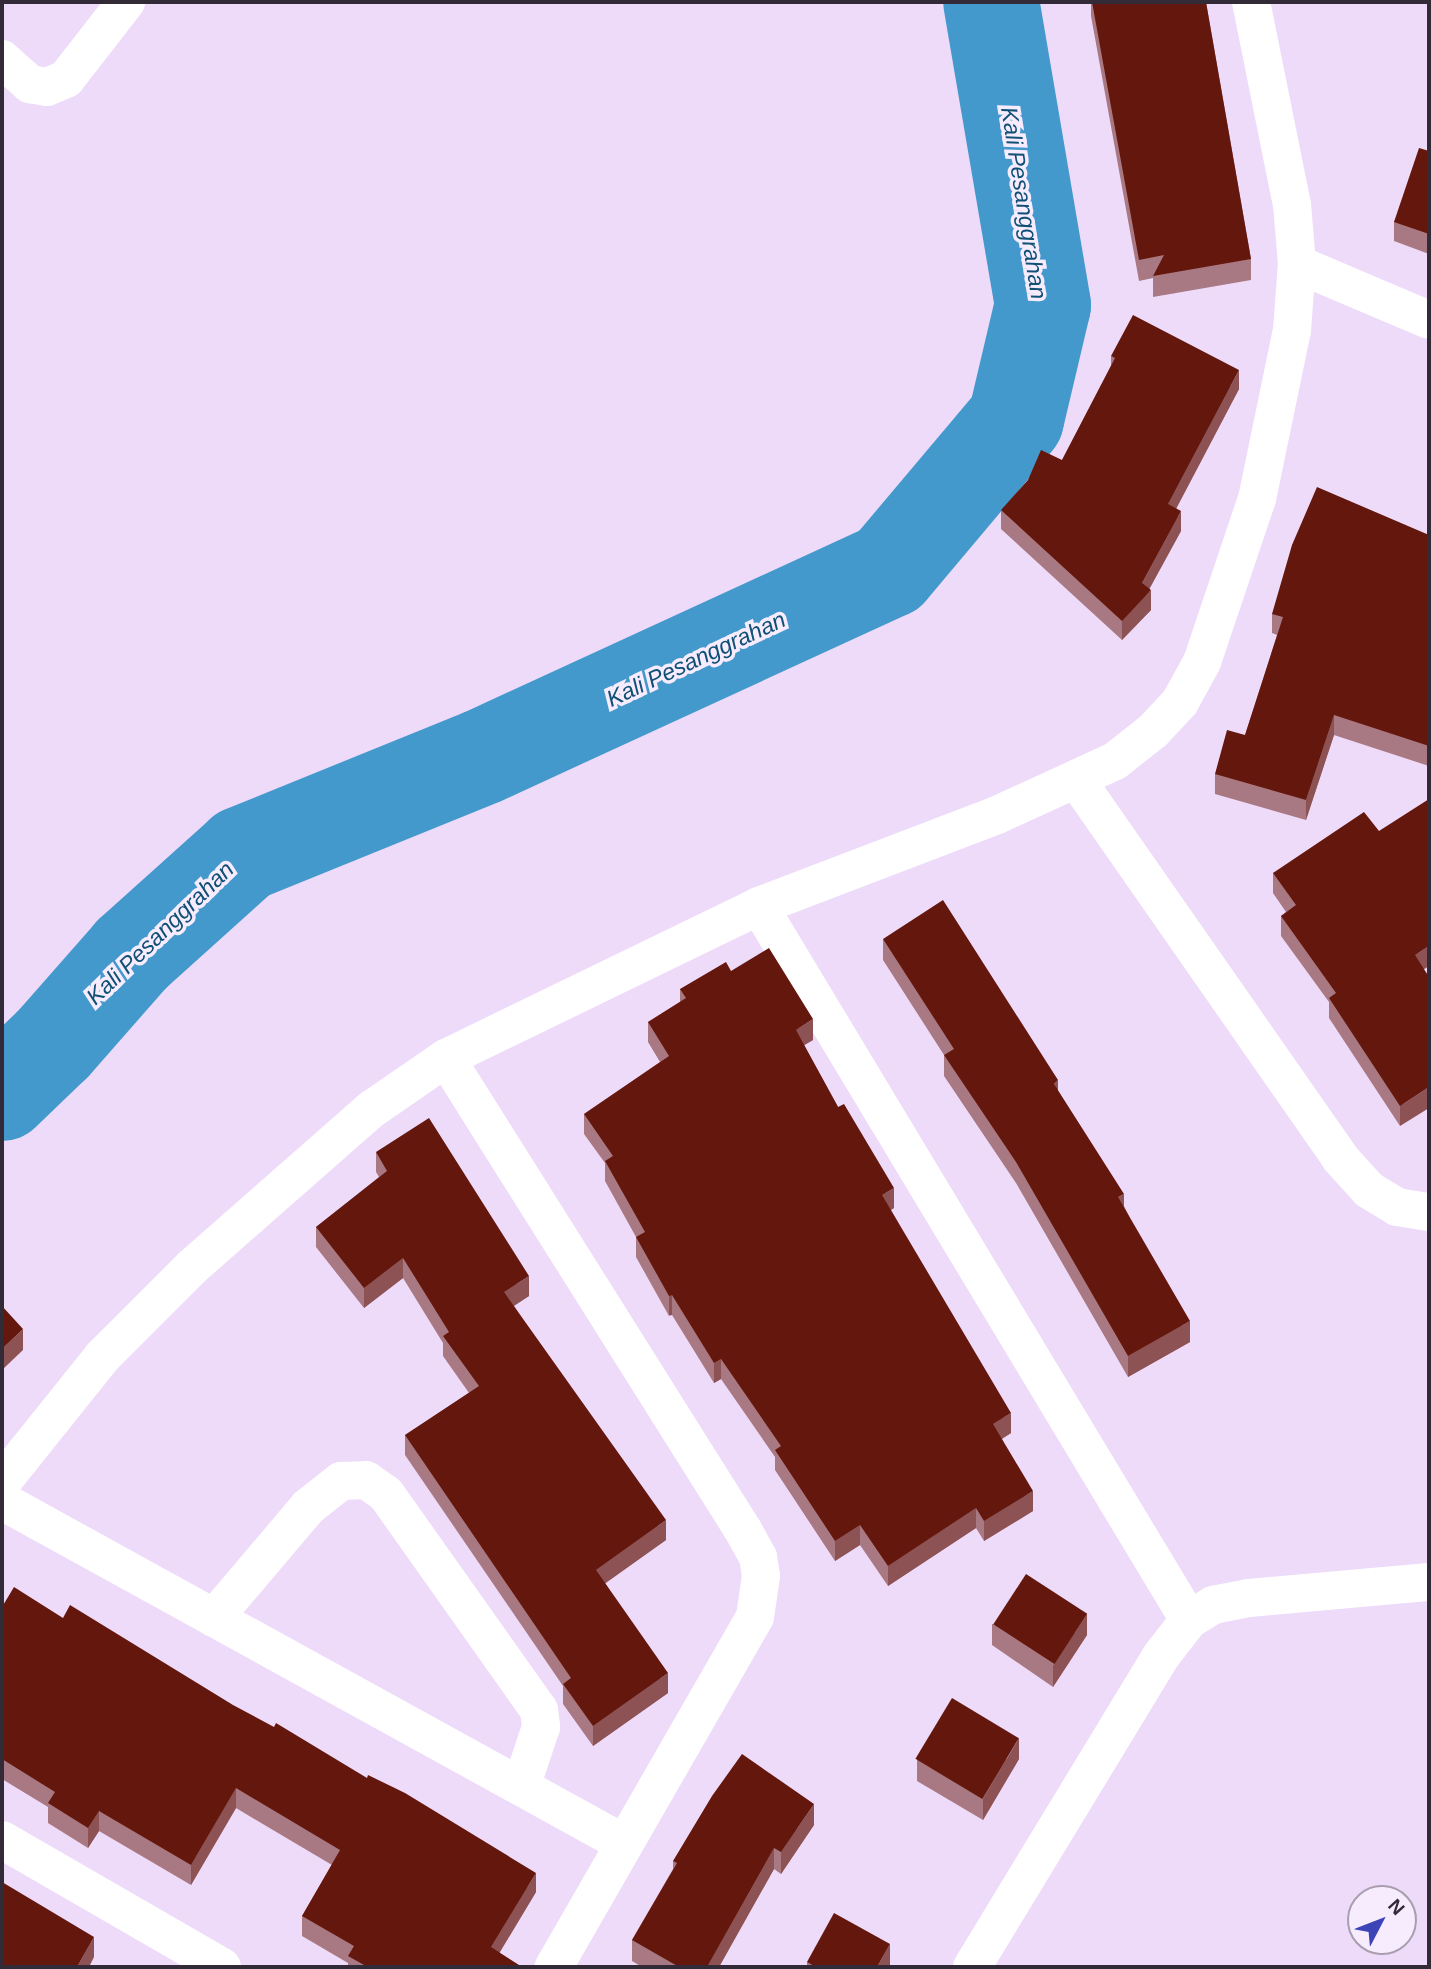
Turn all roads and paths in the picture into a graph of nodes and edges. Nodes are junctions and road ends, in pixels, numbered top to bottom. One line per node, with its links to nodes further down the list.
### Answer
1 (126, 2): 3 (street)
2 (1251, 2): 4 (street)
3 (2, 59)
4 (1297, 264): 5 (street); 6 (street)
5 (1429, 320)
6 (1076, 779): 7 (street); 9 (street)
7 (760, 906): 8 (street); 14 (street)
8 (446, 1058): 10 (street); 17 (street)
9 (1429, 1212)
10 (2, 1482)
11 (2, 1501): 13 (street)
12 (1429, 1582): 14 (street)
13 (214, 1618): 15 (street); 15 (street)
14 (1189, 1620): 20 (street)
15 (521, 1787): 17 (street)
16 (2, 1840): 18 (street)
17 (623, 1843): 19 (street)
18 (222, 1967)
19 (554, 1967)
20 (972, 1967)

